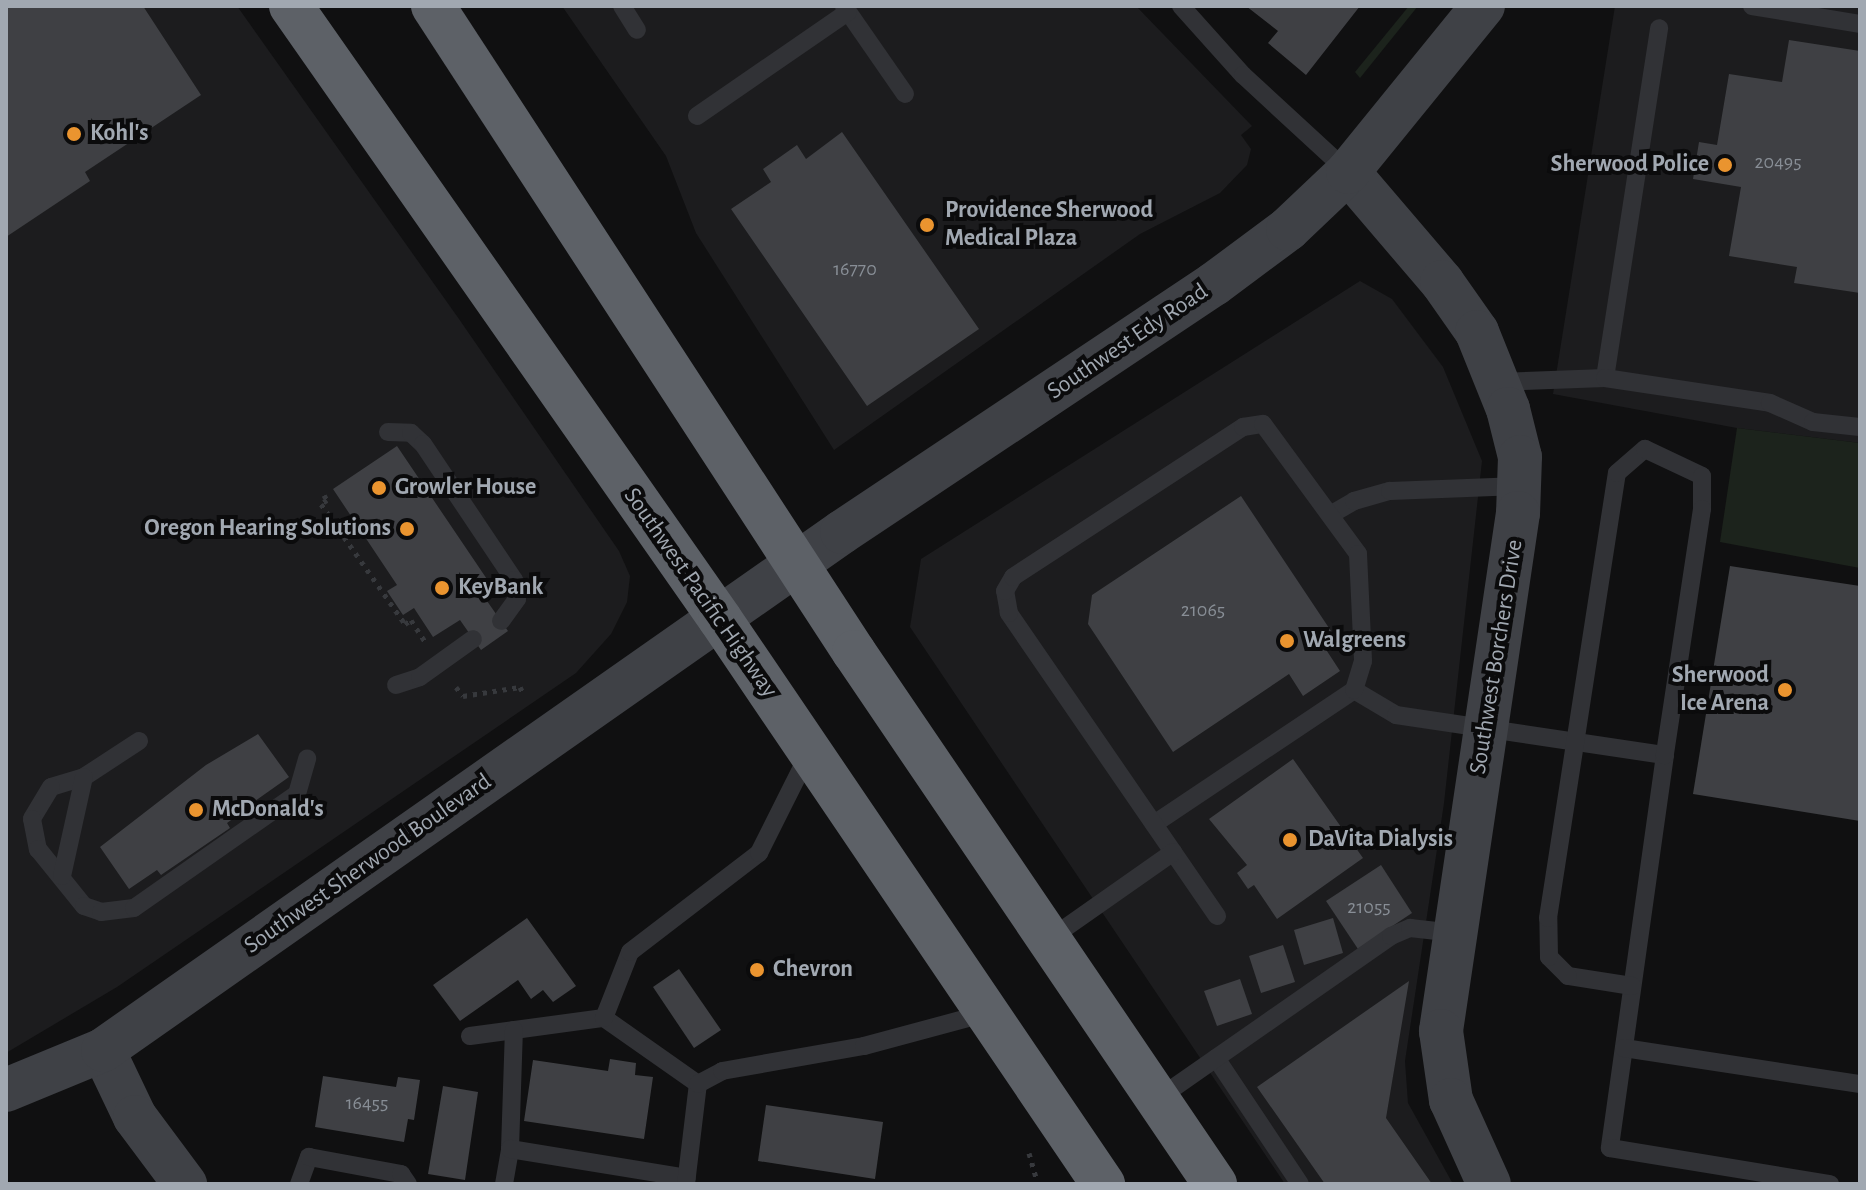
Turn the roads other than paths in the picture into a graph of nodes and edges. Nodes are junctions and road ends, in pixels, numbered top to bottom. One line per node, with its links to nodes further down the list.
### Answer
1 (291, 6): 21 (highway, Southwest Pacific Highway)
2 (433, 6): 20 (highway)
3 (622, 6): 10 (lane)
4 (1181, 6): 13 (lane)
5 (1483, 6): 13 (main road, Southwest Edy Road)
6 (1752, 6): 8 (lane)
7 (846, 9): 11 (lane); 12 (lane)
8 (1860, 24)
9 (1659, 28): 14 (lane)
10 (637, 30)
11 (905, 94)
12 (697, 116)
13 (1348, 172): 15 (main road, Southwest Borchers Drive); 20 (main road, Southwest Edy Road)
14 (1605, 378): 15 (lane); 16 (lane)
15 (1499, 382): 18 (main road, Southwest Borchers Drive)
16 (1860, 427)
17 (388, 432): 22 (lane)
18 (1522, 486): 19 (lane); 26 (main road, Southwest Borchers Drive)
19 (1330, 515): 25 (lane); 33 (lane)
20 (796, 564): 21 (main road, Southwest Edy Road); 38 (highway)
21 (720, 619): 29 (highway, Southwest Pacific Highway); 45 (main road, Southwest Sherwood Boulevard)
22 (501, 621)
23 (473, 639): 24 (lane)
24 (396, 685)
25 (1354, 690): 26 (lane); 33 (lane)
26 (1486, 727): 28 (lane); 37 (main road, Southwest Borchers Drive)
27 (139, 741): 32 (lane)
28 (1575, 741): 30 (lane); 30 (lane); 39 (lane)
29 (809, 753): 40 (highway, Southwest Pacific Highway); 41 (lane)
30 (1665, 755): 39 (lane)
31 (307, 758): 35 (lane)
32 (84, 777): 35 (lane); 35 (lane)
33 (1154, 824): 34 (lane)
34 (1173, 852): 36 (lane); 38 (lane)
35 (62, 876)
36 (1217, 916)
37 (1455, 933): 46 (lane); 60 (main road, Southwest Borchers Drive)
38 (1047, 940): 50 (highway)
39 (1632, 986): 44 (lane)
40 (983, 1014): 47 (lane); 57 (highway, Southwest Pacific Highway)
41 (604, 1018): 42 (lane); 47 (lane)
42 (514, 1030): 43 (lane); 51 (lane)
43 (470, 1036)
44 (1624, 1048): 48 (lane); 61 (lane)
45 (103, 1050): 49 (main road, Southwest Sherwood Boulevard); 53 (main road)
46 (1216, 1058): 50 (lane); 59 (lane)
47 (698, 1084): 52 (lane)
48 (1860, 1084)
49 (6, 1090)
50 (1156, 1100): 58 (highway)
51 (510, 1149): 52 (lane); 56 (lane)
52 (687, 1181)
53 (185, 1184)
54 (299, 1184): 55 (lane)
55 (408, 1184)
56 (504, 1184)
57 (1103, 1184)
58 (1215, 1184)
59 (1300, 1184)
60 (1489, 1184)
61 (1830, 1184)

